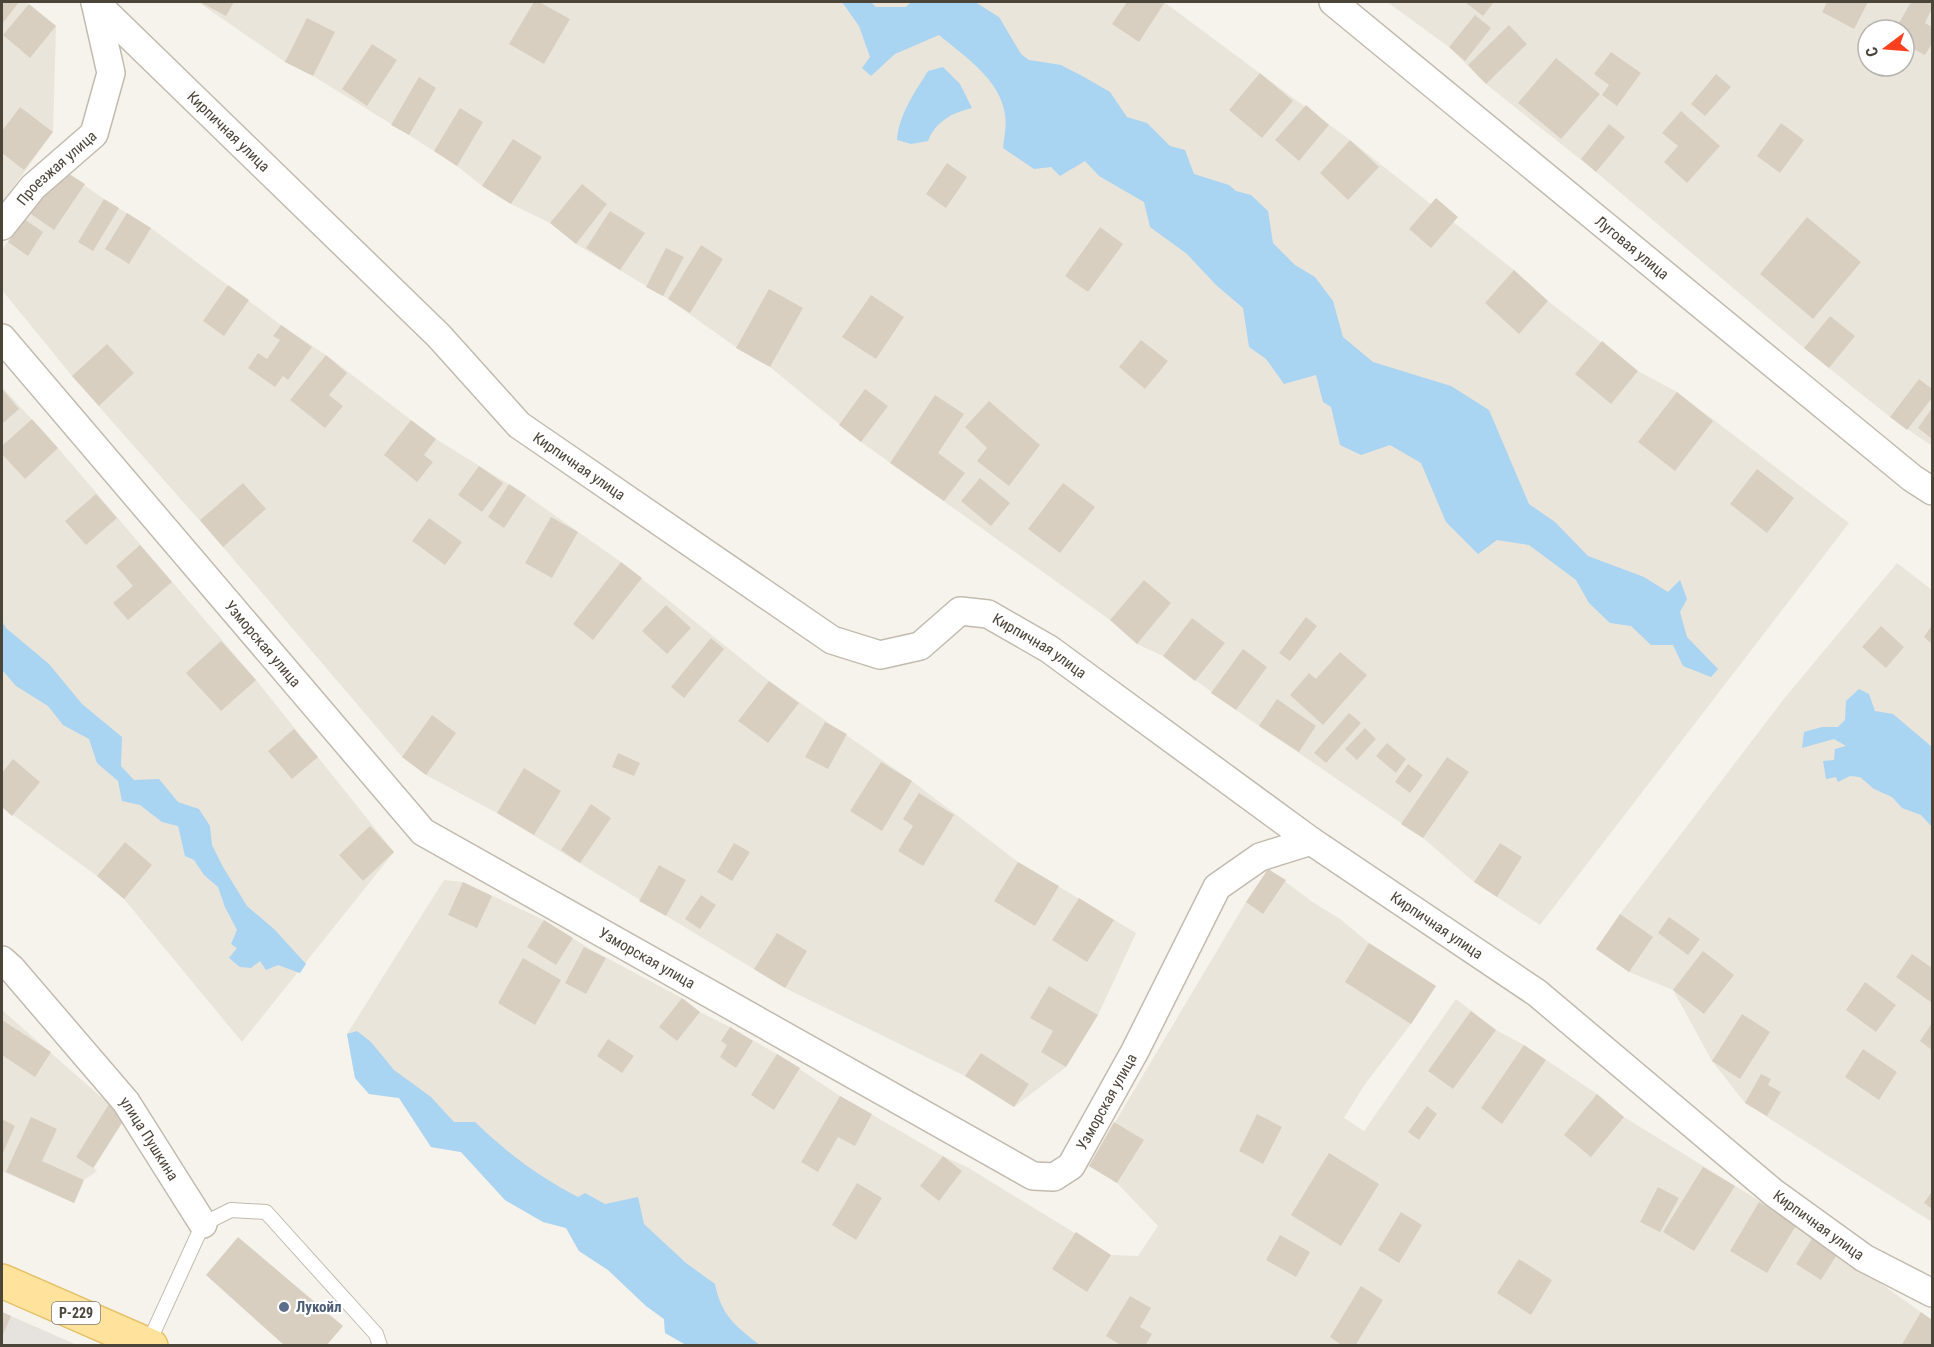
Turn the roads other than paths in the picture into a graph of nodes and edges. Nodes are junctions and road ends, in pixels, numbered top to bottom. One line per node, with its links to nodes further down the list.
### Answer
1 (95, 2): 3 (street, Проезжая улица); 6 (street, Кирпичная улица)
2 (1333, 2): 5 (street, Луговая улица)
3 (2, 226)
4 (2, 338): 6 (street, Узморская улица)
5 (1932, 491)
6 (1311, 841): 10 (street, Кирпичная улица)
7 (2, 960): 8 (street, улица Пушкина)
8 (203, 1224): 11 (lane); 12 (lane)
9 (2, 1281): 11 (main road, Р-229)
10 (1932, 1293)
11 (149, 1345)
12 (380, 1346)

